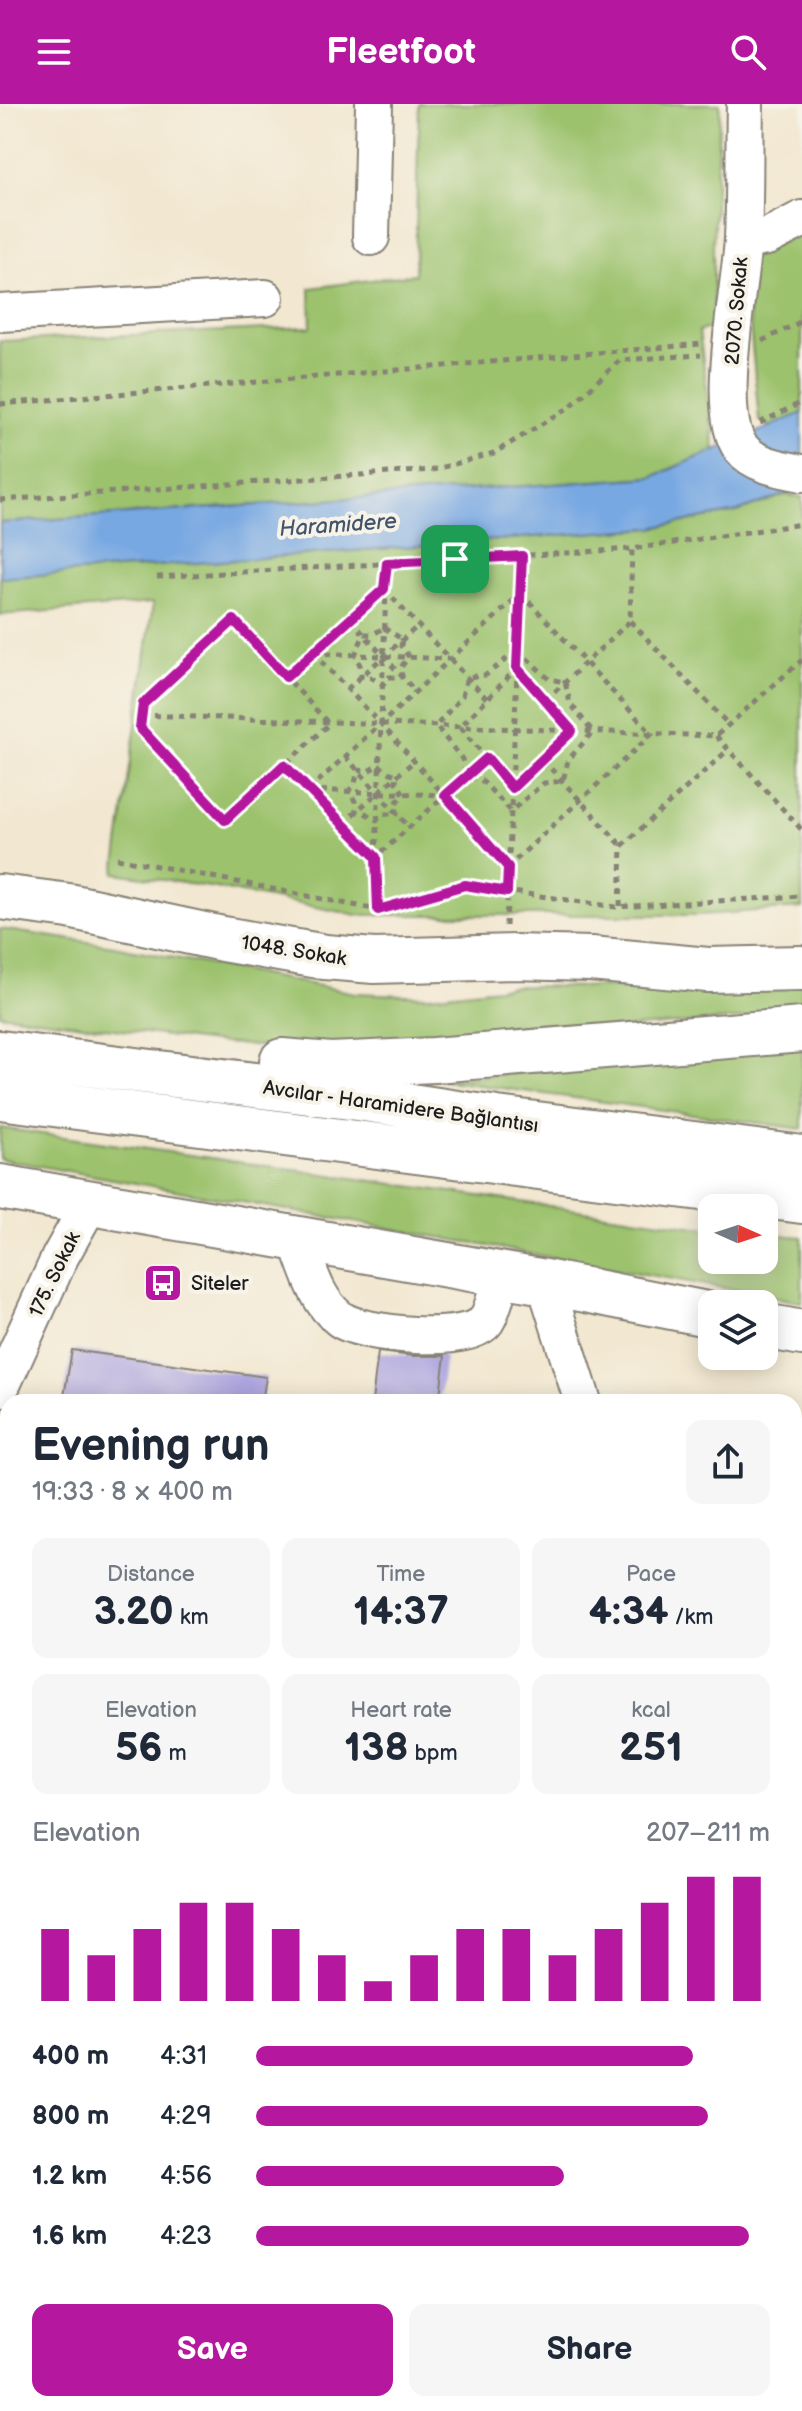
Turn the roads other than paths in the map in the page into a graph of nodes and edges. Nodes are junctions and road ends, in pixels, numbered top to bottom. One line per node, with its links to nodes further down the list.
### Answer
1 (374, 104): 4 (street)
2 (745, 104): 5 (street, 2070. Sokak)
3 (802, 219): 5 (street)
4 (371, 237)
5 (743, 241): 8 (street, 2070. Sokak)
6 (265, 298): 7 (street)
7 (0, 313)
8 (802, 473)
9 (0, 897): 11 (main road, 1048. Sokak)
10 (802, 943): 11 (main road)
11 (591, 959): 12 (main road)
12 (802, 968)
13 (802, 1030): 14 (main road)
14 (0, 1032)
15 (0, 1053): 17 (main road, Avcılar - Haramidere Bağlantısı)
16 (0, 1097): 19 (main road)
17 (802, 1158)
18 (0, 1187): 20 (main road)
19 (802, 1201)
20 (90, 1203): 21 (main road); 27 (street, 175. Sokak)
21 (297, 1239): 22 (main road); 22 (street)
22 (502, 1275): 23 (main road)
23 (545, 1282): 24 (main road); 28 (street)
24 (698, 1312)
25 (778, 1329): 26 (main road)
26 (802, 1333)
27 (0, 1389)
28 (580, 1394)

